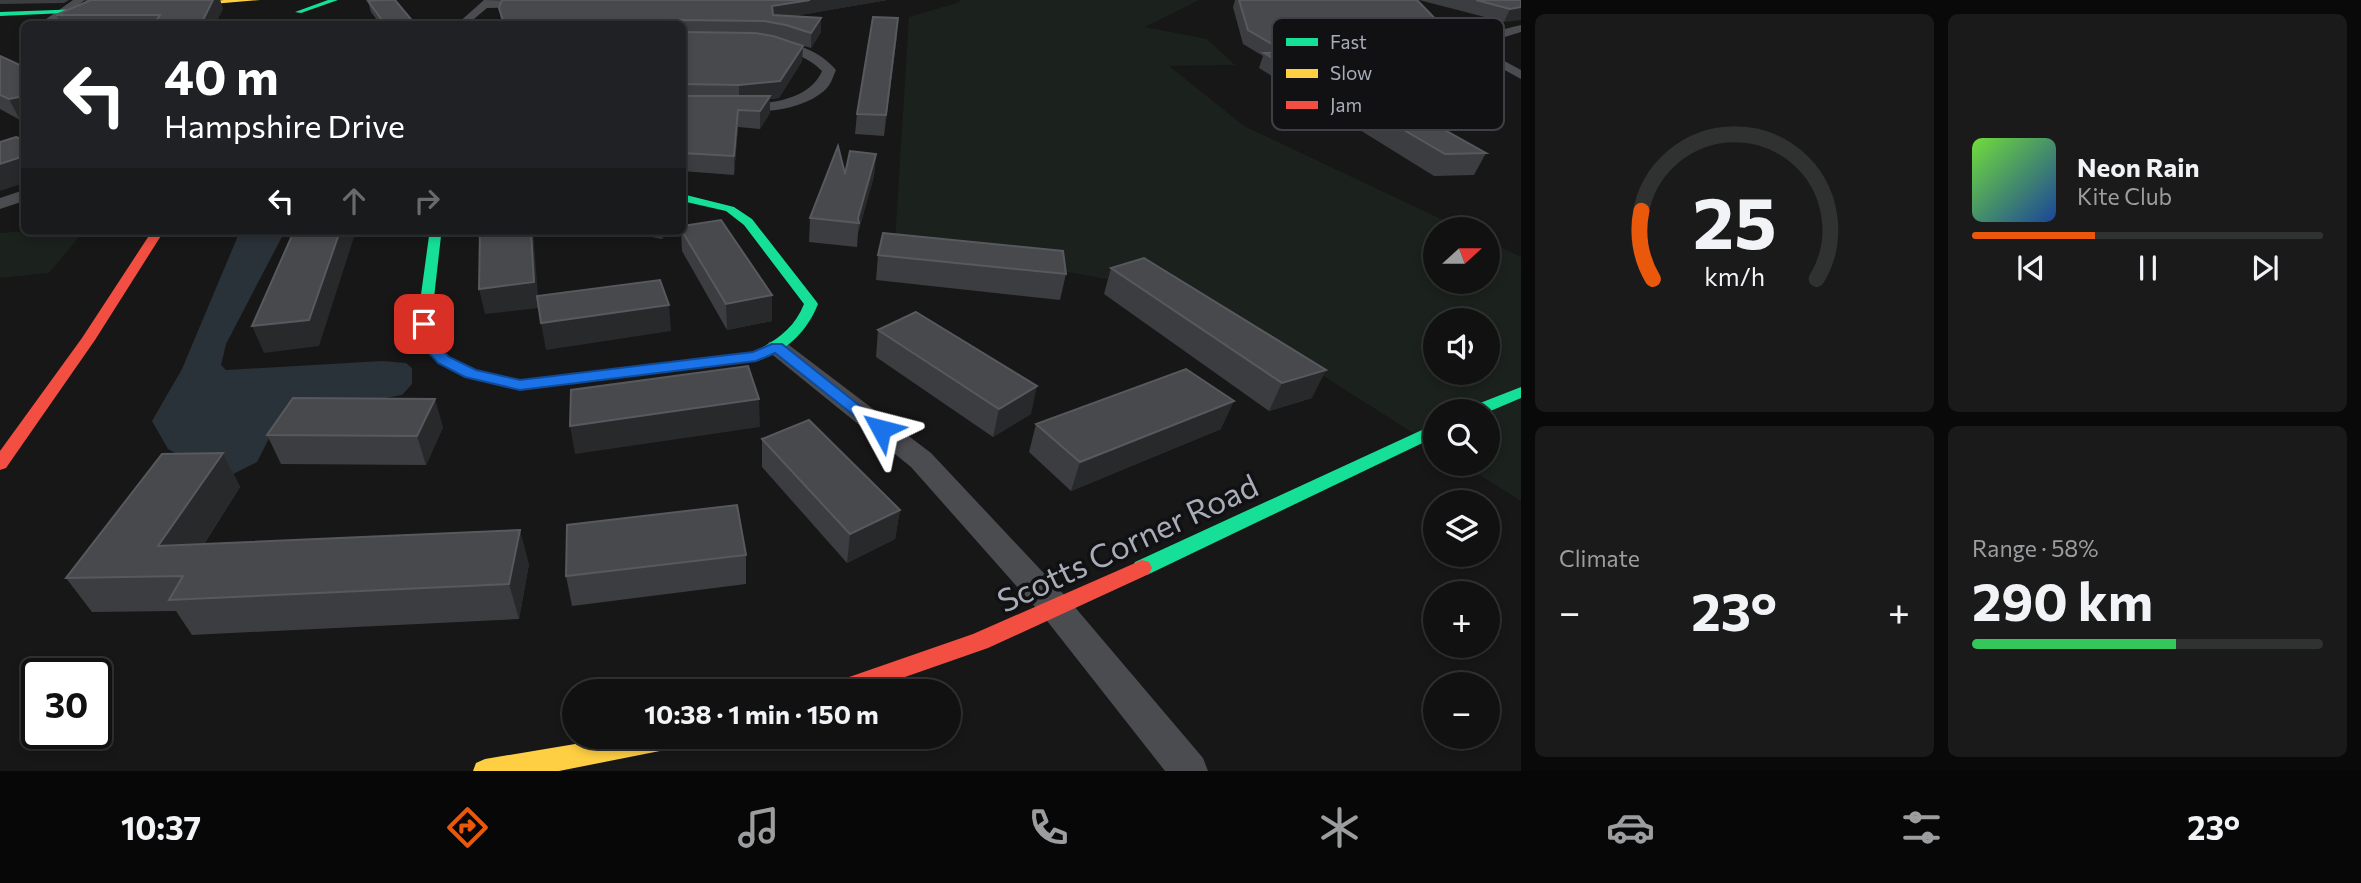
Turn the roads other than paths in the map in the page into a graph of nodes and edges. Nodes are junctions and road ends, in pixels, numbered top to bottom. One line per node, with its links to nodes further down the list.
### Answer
1 (80, 0): 8 (street)
2 (257, 0): 6 (street)
3 (335, 0): 9 (street)
4 (487, 2): 5 (street); 12 (street)
5 (550, 3)
6 (164, 6)
7 (124, 8): 8 (street)
8 (63, 11): 10 (street); 11 (street)
9 (299, 12)
10 (0, 14)
11 (48, 21)
12 (465, 21)
13 (1521, 28): 14 (street)
14 (1504, 33)
15 (759, 44): 18 (street)
16 (1504, 66): 17 (street)
17 (1521, 75)
18 (686, 106)
19 (21, 196): 21 (street)
20 (686, 198): 24 (street)
21 (0, 204)
22 (155, 235): 28 (street)
23 (437, 235): 24 (street)
24 (777, 347): 29 (street)
25 (1521, 393): 26 (street)
26 (1500, 401)
27 (1423, 436): 29 (street, Scotts Corner Road)
28 (0, 464)
29 (1056, 608): 30 (street, Scotts Corner Road); 33 (street)
30 (871, 679)
31 (614, 749): 32 (street)
32 (485, 771)
33 (1189, 771)

